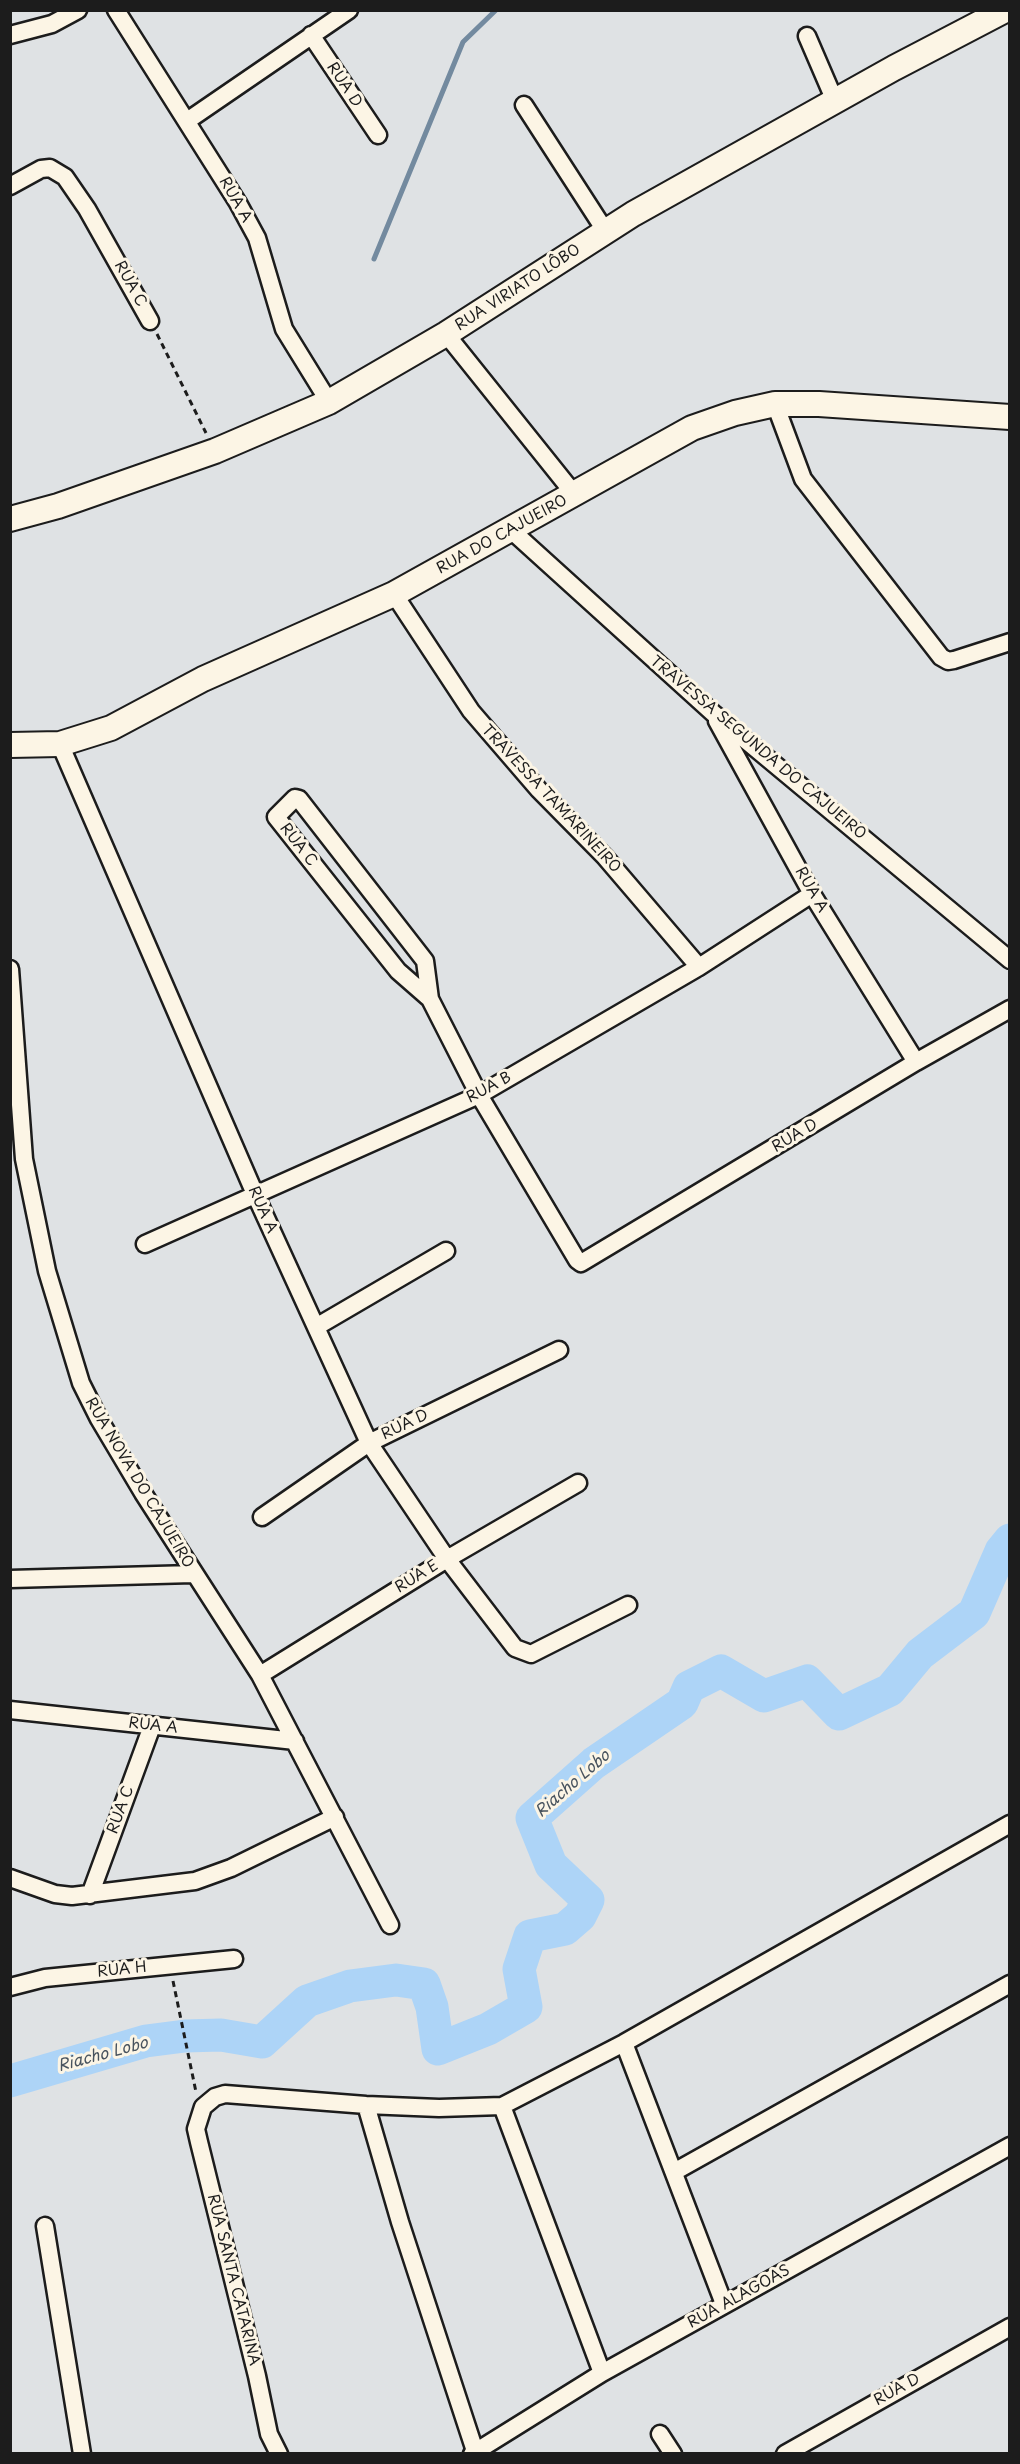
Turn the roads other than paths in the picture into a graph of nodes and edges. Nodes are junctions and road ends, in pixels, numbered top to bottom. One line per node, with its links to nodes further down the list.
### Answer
1 (78, 10): 5 (street)
2 (116, 10): 10 (street, RUA A)
3 (349, 10): 6 (street)
4 (1005, 10): 8 (street, RUA VIRIATO LÔBO)
5 (10, 35)
6 (311, 35): 10 (street); 11 (street, RUA D)
7 (807, 36): 8 (street)
8 (835, 101): 13 (street, RUA VIRIATO LÔBO)
9 (525, 105): 13 (street)
10 (187, 121): 16 (street, RUA A)
11 (378, 135)
12 (10, 186): 14 (street, RUA C)
13 (606, 232): 15 (street, RUA VIRIATO LÔBO)
14 (150, 321)
15 (446, 334): 16 (street, RUA VIRIATO LÔBO); 19 (street)
16 (329, 402): 20 (street, RUA VIRIATO LÔBO)
17 (775, 404): 18 (street, RUA DO CAJUEIRO); 19 (street, RUA DO CAJUEIRO); 23 (street)
18 (1010, 417)
19 (575, 495): 21 (street, RUA DO CAJUEIRO)
20 (10, 519)
21 (511, 530): 22 (street, RUA DO CAJUEIRO); 24 (street, TRAVESSA SEGUNDA DO CAJUEIRO)
22 (394, 594): 25 (street, RUA DO CAJUEIRO); 31 (street, TRAVESSA TAMARINEIRO)
23 (1010, 642)
24 (713, 713): 27 (street, RUA A); 30 (street, TRAVESSA SEGUNDA DO CAJUEIRO)
25 (60, 744): 26 (street, RUA DO CAJUEIRO); 37 (street, RUA A)
26 (10, 746)
27 (812, 894): 31 (street, RUA B); 35 (street, RUA A)
28 (380, 903): 29 (street); 29 (street, RUA C); 33 (street, RUA C)
29 (357, 919): 33 (street, RUA C)
30 (1010, 960)
31 (699, 967): 36 (street, RUA B)
32 (10, 969): 47 (street, RUA NOVA DO CAJUEIRO)
33 (430, 999): 36 (street, RUA C)
34 (1010, 1009): 35 (street, RUA D)
35 (916, 1062): 40 (street, RUA D)
36 (478, 1095): 37 (street, RUA B); 40 (street, RUA C)
37 (255, 1194): 38 (street, RUA B); 41 (street, RUA A)
38 (146, 1244)
39 (446, 1251): 41 (street)
40 (581, 1263)
41 (316, 1327): 43 (street, RUA A)
42 (559, 1350): 43 (street, RUA D)
43 (369, 1443): 45 (street, RUA D); 46 (street, RUA A)
44 (578, 1483): 46 (street, RUA E)
45 (262, 1517)
46 (447, 1559): 49 (street, RUA A); 50 (street, RUA E)
47 (194, 1574): 48 (street, RUA NOVA DO CAJUEIRO); 50 (street, RUA NOVA DO CAJUEIRO)
48 (10, 1579)
49 (628, 1605)
50 (260, 1675): 53 (street, RUA NOVA DO CAJUEIRO)
51 (10, 1710): 52 (street, RUA A)
52 (152, 1726): 53 (street, RUA A); 57 (street, RUA C)
53 (295, 1741): 54 (street, RUA NOVA DO CAJUEIRO)
54 (335, 1817): 57 (street); 58 (street, RUA NOVA DO CAJUEIRO)
55 (1010, 1824): 62 (street)
56 (10, 1878): 57 (street)
57 (90, 1895)
58 (390, 1925)
59 (234, 1959): 61 (street, RUA H)
60 (1010, 1984): 66 (street)
61 (10, 1987)
62 (624, 2043): 64 (street); 66 (street)
63 (366, 2105): 64 (street); 72 (street); 74 (street, RUA SANTA CATARINA)
64 (502, 2106): 70 (street)
65 (1010, 2146): 68 (street, RUA ALAGOAS)
66 (674, 2172): 68 (street)
67 (45, 2226): 73 (street)
68 (724, 2304): 70 (street, RUA ALAGOAS)
69 (1010, 2327): 76 (street, RUA D)
70 (602, 2373): 72 (street, RUA ALAGOAS)
71 (660, 2434): 75 (street)
72 (474, 2452)
73 (82, 2454)
74 (279, 2454)
75 (673, 2454)
76 (785, 2454)

